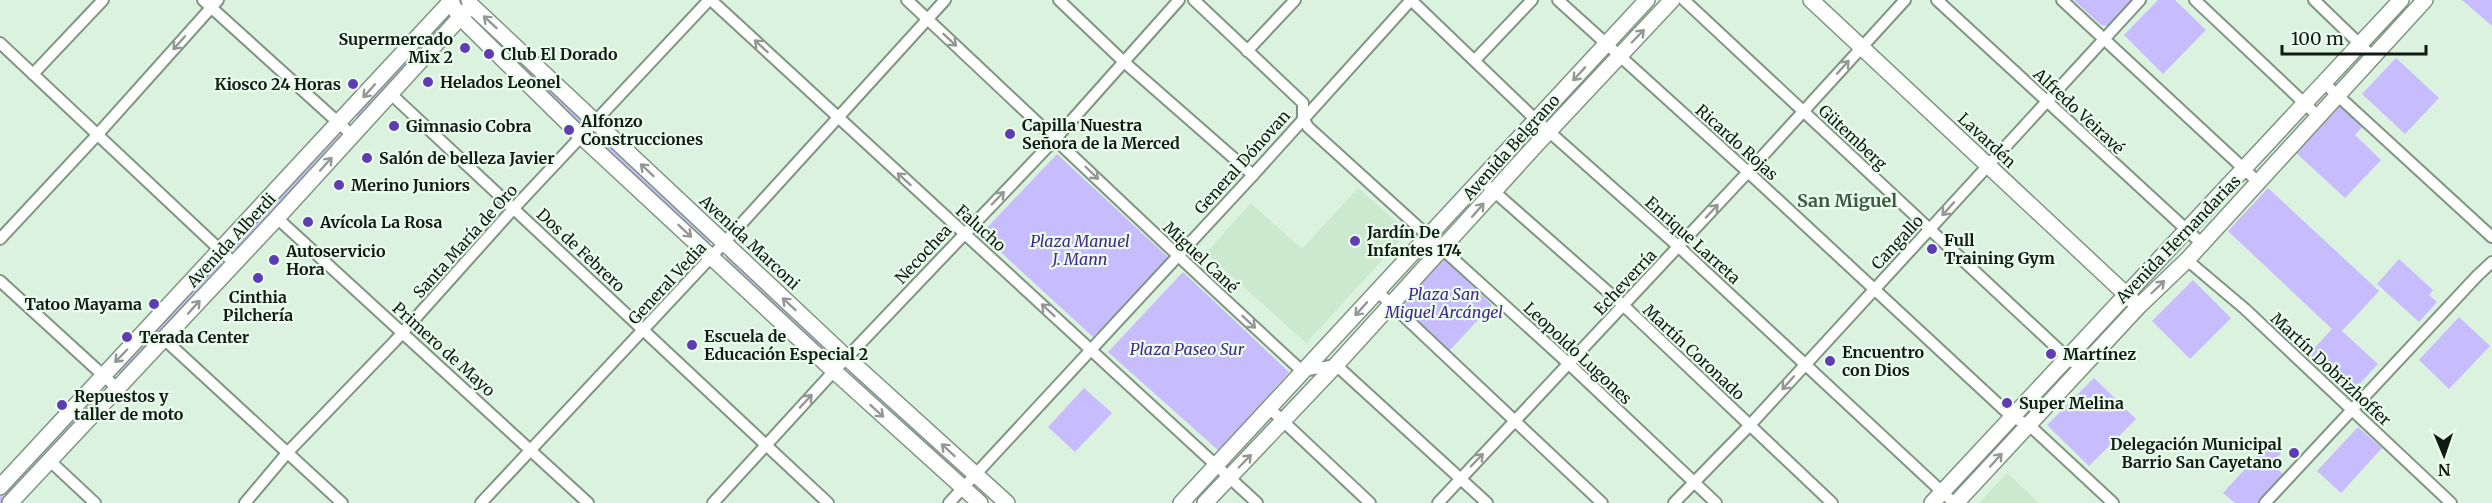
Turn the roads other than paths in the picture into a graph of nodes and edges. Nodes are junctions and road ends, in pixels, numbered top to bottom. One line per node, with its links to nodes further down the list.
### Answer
1 (103, 0): 39 (street)
2 (451, 0): 27 (main road); 51 (main road, Avenida Alberdi, one-way to 51)
3 (710, 0): 47 (street, Falucho, one-way to 3); 50 (street, Santa María de Oro)
4 (907, 0): 28 (street, Miguel Cané)
5 (945, 0): 28 (street, General Vedia)
6 (1059, 0): 38 (street)
7 (1179, 0): 38 (street, Necochea)
8 (1194, 0): 34 (street, Leopoldo Lugones)
9 (1295, 0): 34 (street)
10 (1411, 0): 37 (street, Enrique Larreta); 48 (street, General Dónovan)
11 (1532, 0): 37 (street)
12 (1558, 0): 31 (street, Ricardo Rojas)
13 (1647, 0): 31 (main road, Avenida Belgrano)
14 (1672, 0): 35 (main road, Avenida Belgrano, one-way to 14)
15 (1684, 0): 45 (street, Gütemberg)
16 (1811, 0): 33 (main road, Lavardén)
17 (1905, 0): 33 (street, Echeverría)
18 (1937, 0): 43 (street, Alfredo Veiravé)
19 (2062, 0): 29 (street)
20 (2140, 0): 29 (street, Cangallo)
21 (2195, 0): 44 (street)
22 (2314, 0): 32 (street)
23 (2401, 0): 32 (main road, Avenida Hernandarias)
24 (2425, 0): 36 (main road, Avenida Hernandarias)
25 (211, 2): 51 (street); 53 (street, one-way to 53)
26 (472, 2): 27 (main road, Avenida Alberdi); 50 (main road, Avenida Marconi, one-way to 26)
27 (460, 17): 41 (main road, Avenida Alberdi); 55 (main road)
28 (928, 19): 47 (street, General Vedia); 56 (street, Miguel Cané, one-way to 56)
29 (2104, 38): 43 (street, Cangallo); 58 (street)
30 (0, 43): 39 (street)
31 (1607, 44): 35 (street, Ricardo Rojas); 49 (main road, Avenida Belgrano, one-way to 49)
32 (2360, 44): 36 (street); 40 (main road, Avenida Hernandarias)
33 (1861, 46): 45 (street, Echeverría, one-way to 33); 57 (main road, Lavardén)
34 (1247, 51): 48 (street, Leopoldo Lugones)
35 (1619, 56): 52 (main road, Avenida Belgrano); 59 (street, Ricardo Rojas)
36 (2372, 56): 42 (main road, Avenida Hernandarias)
37 (1475, 60): 49 (street, Enrique Larreta)
38 (1124, 62): 56 (street, Necochea); 60 (street)
39 (33, 74): 53 (street)
40 (2323, 82): 42 (street); 44 (main road, Avenida Hernandarias)
41 (391, 94): 54 (main road, Avenida Alberdi); 64 (street, Dos de Febrero)
42 (2337, 95): 46 (main road, Avenida Hernandarias); 70 (street)
43 (2047, 102): 57 (street, Cangallo); 67 (street, Alfredo Veiravé)
44 (2304, 102): 46 (street); 58 (main road, Avenida Hernandarias)
45 (1803, 111): 59 (street, Echeverría); 66 (street, Gütemberg)
46 (2318, 116): 62 (main road, Avenida Hernandarias)
47 (837, 118): 68 (street, Falucho, one-way to 47); 72 (street, General Vedia)
48 (1303, 118): 60 (street, General Dónovan); 69 (street, Leopoldo Lugones)
49 (1536, 120): 52 (street, Enrique Larreta); 61 (main road, Avenida Belgrano)
50 (596, 122): 55 (street, Santa María de Oro); 72 (main road, Avenida Marconi, one-way to 50)
51 (339, 123): 54 (street); 76 (main road, Avenida Alberdi)
52 (1549, 131): 63 (main road, Avenida Belgrano); 74 (street, Enrique Larreta)
53 (98, 134): 71 (street); 76 (street)
54 (352, 135): 65 (main road, Avenida Alberdi, one-way to 54)
55 (582, 137): 64 (street, Santa María de Oro); 78 (main road, one-way to 78)
56 (1056, 138): 68 (street, Necochea, one-way to 56); 79 (street, Miguel Cané, one-way to 79)
57 (1988, 165): 66 (street, Cangallo, one-way to 66); 86 (main road, Lavardén)
58 (2243, 168): 62 (street); 67 (main road, Avenida Hernandarias)
59 (1748, 172): 74 (street, Echeverría, one-way to 59); 84 (street, Ricardo Rojas)
60 (1253, 175): 79 (street, General Dónovan)
61 (1480, 178): 63 (street, Martín Coronado); 69 (main road, Avenida Belgrano)
62 (2257, 182): 73 (main road, Avenida Hernandarias)
63 (1494, 191): 75 (main road, Avenida Belgrano, one-way to 63); 88 (street, Martín Coronado)
64 (514, 208): 90 (street, Dos de Febrero); 91 (street, Santa María de Oro)
65 (277, 218): 81 (main road, Avenida Alberdi); 91 (street, Primero de Mayo)
66 (1930, 229): 84 (street, Cangallo); 95 (street, Gütemberg)
67 (2186, 230): 73 (street, Alfredo Veiravé); 77 (main road, Avenida Hernandarias)
68 (964, 233): 93 (street, Falucho, one-way to 68); 94 (street, Necochea)
69 (1428, 236): 75 (street, Leopoldo Lugones); 85 (main road, Avenida Belgrano)
70 (2492, 237)
71 (0, 238)
72 (724, 242): 78 (street, General Vedia); 94 (main road, Avenida Marconi, one-way to 72)
73 (2201, 243): 82 (main road, Avenida Hernandarias)
74 (1679, 247): 88 (street, Echeverría); 97 (street, Enrique Larreta)
75 (1443, 249): 87 (main road, Avenida Belgrano); 96 (street, Leopoldo Lugones)
76 (221, 251): 81 (street); 102 (main road, Avenida Alberdi, one-way to 102)
77 (2163, 255): 82 (street, Martín Dobrizhoffer); 86 (main road, Avenida Hernandarias)
78 (712, 256): 90 (street, General Vedia); 100 (main road)
79 (1178, 256): 93 (street, General Dónovan); 101 (street, Miguel Cané, one-way to 101)
80 (2492, 262): 105 (street)
81 (234, 263): 92 (main road, Avenida Alberdi, one-way to 81)
82 (2183, 264): 89 (main road, Avenida Hernandarias, one-way to 82); 105 (street, Martín Dobrizhoffer)
83 (0, 281): 102 (street)
84 (1874, 288): 97 (street, Cangallo); 106 (street, Ricardo Rojas)
85 (1377, 291): 87 (street); 101 (main road, Avenida Belgrano, one-way to 101)
86 (2126, 294): 89 (main road, Lavardén); 95 (main road, Avenida Hernandarias)
87 (1390, 303): 98 (main road, Avenida Belgrano); 108 (street)
88 (1624, 306): 96 (street, Echeverría); 109 (street, Martín Coronado)
89 (2139, 306): 99 (main road, Avenida Hernandarias)
90 (645, 329): 111 (street, Dos de Febrero); 112 (street, General Vedia)
91 (403, 331): 112 (street, Primero de Mayo); 113 (street, Santa María de Oro)
92 (164, 339): 103 (main road, Avenida Alberdi); 113 (street)
93 (1091, 350): 115 (street, Falucho); 116 (street, General Dónovan)
94 (846, 357): 100 (street, Necochea); 116 (main road, Avenida Marconi, one-way to 94)
95 (2067, 358): 99 (street, Gütemberg); 106 (main road, Avenida Hernandarias)
96 (1568, 363): 108 (street, Echeverría); 119 (street, Leopoldo Lugones)
97 (1804, 364): 109 (street, Cangallo, one-way to 109); 122 (street, Enrique Larreta)
98 (1336, 365): 101 (street); 107 (main road, Avenida Belgrano); 118 (street)
99 (2080, 369): 110 (main road, Avenida Hernandarias)
100 (834, 371): 111 (street, Necochea, one-way to 100); 121 (main road, one-way to 121)
101 (1302, 371): 104 (main road, Avenida Belgrano)
102 (103, 375): 103 (street); 120 (main road, Avenida Alberdi)
103 (117, 388): 114 (main road, Avenida Alberdi)
104 (1269, 408): 107 (street); 115 (main road, Avenida Belgrano)
105 (2352, 410): 146 (street); 147 (street, Martín Dobrizhoffer)
106 (2012, 417): 110 (street, Ricardo Rojas); 122 (main road, Avenida Hernandarias)
107 (1283, 421): 117 (main road, Avenida Belgrano, one-way to 107); 137 (street)
108 (1515, 421): 118 (street, Echeverría, one-way to 108); 140 (street)
109 (1750, 425): 119 (street, Cangallo); 143 (street, Martín Coronado)
110 (2028, 425): 144 (main road, Avenida Hernandarias, one-way to 110); 145 (street, Ricardo Rojas)
111 (766, 444): 129 (street, Necochea); 130 (street, Dos de Febrero)
112 (533, 450): 127 (street, General Vedia); 128 (street, Primero de Mayo)
113 (288, 452): 125 (street, Santa María de Oro); 126 (street)
114 (50, 461): 123 (main road, Avenida Alberdi); 124 (street)
115 (1216, 466): 117 (street, Falucho); 134 (main road, Avenida Belgrano)
116 (975, 475): 121 (street, General Dónovan); 133 (main road, Avenida Marconi)
117 (1229, 477): 135 (main road, Avenida Belgrano); 136 (street, Falucho)
118 (1460, 478): 138 (street, Echeverría); 139 (street)
119 (1693, 482): 141 (street, Cangallo); 142 (street, Leopoldo Lugones)
120 (0, 488)
121 (962, 488): 131 (street, General Dónovan); 132 (main road)
122 (1937, 498): 144 (street, Enrique Larreta)
123 (10, 503)
124 (95, 503)
125 (245, 503)
126 (342, 503)
127 (482, 503)
128 (588, 503)
129 (713, 503)
130 (828, 503)
131 (949, 503)
132 (980, 503)
133 (1007, 503)
134 (1180, 503)
135 (1205, 503)
136 (1257, 503)
137 (1370, 503)
138 (1438, 503)
139 (1487, 503)
140 (1602, 503)
141 (1674, 503)
142 (1716, 503)
143 (1832, 503)
144 (1955, 503)
145 (2114, 503)
146 (2265, 503)
147 (2451, 503)

